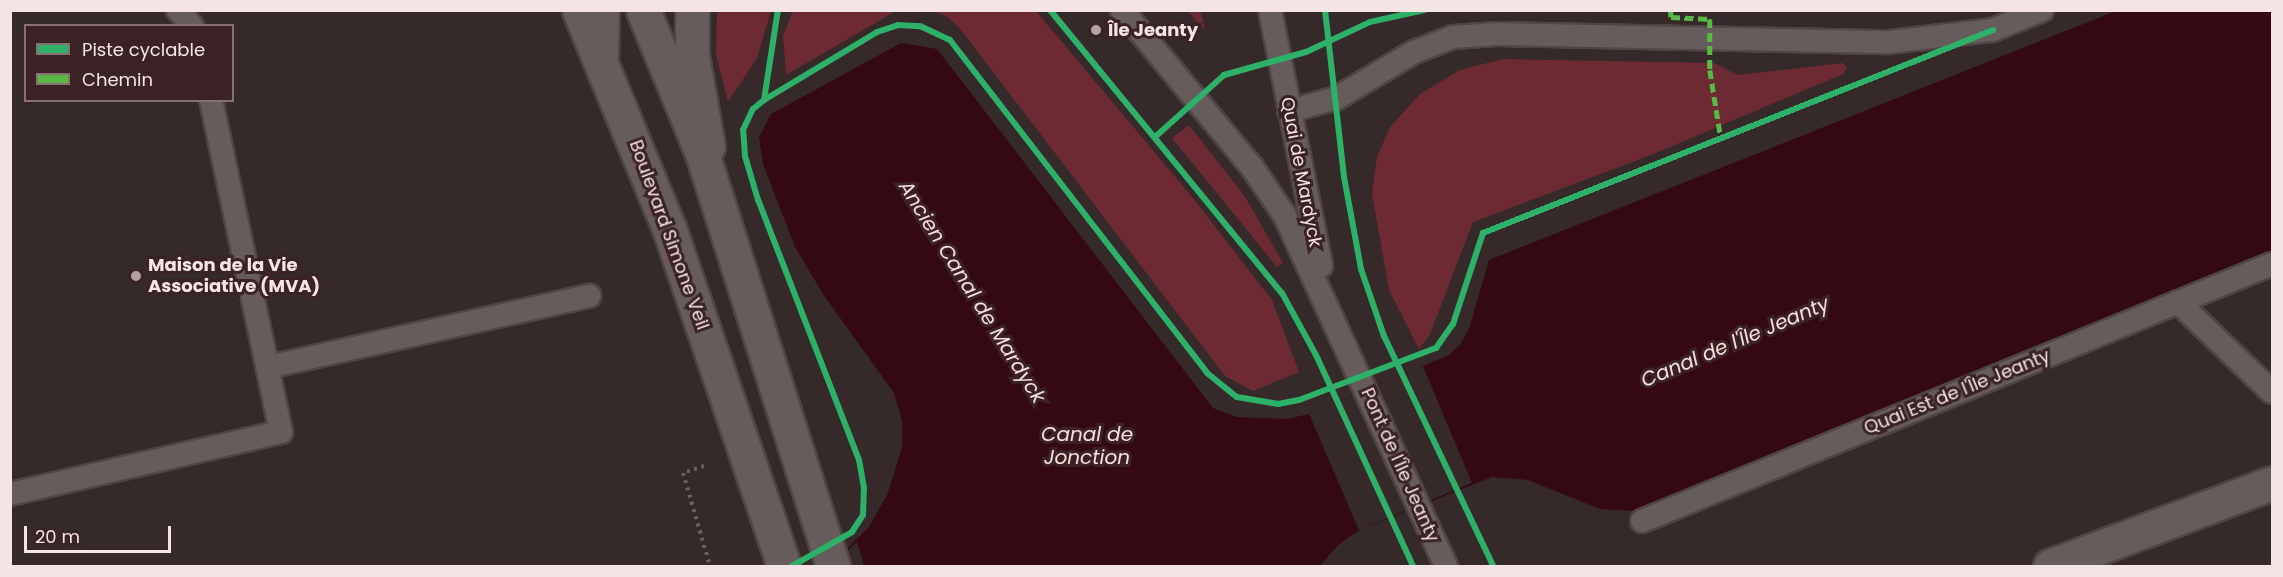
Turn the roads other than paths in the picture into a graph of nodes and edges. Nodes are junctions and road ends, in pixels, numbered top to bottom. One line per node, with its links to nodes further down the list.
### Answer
1 (178, 10): 9 (lane)
2 (579, 10): 10 (main road, Boulevard Simone Veil)
3 (602, 10): 10 (main road)
4 (643, 10): 13 (main road)
5 (692, 10): 13 (main road)
6 (1122, 10): 17 (lane)
7 (1270, 10): 12 (lane, Quai de Mardyck)
8 (2042, 10): 12 (lane)
9 (190, 24)
10 (601, 58): 23 (main road, Boulevard Simone Veil)
11 (211, 102): 18 (lane)
12 (1289, 111): 17 (lane, Quai de Mardyck)
13 (718, 205): 24 (main road)
14 (2272, 264): 16 (lane, Quai Est de l'Île Jeanty)
15 (589, 296): 18 (lane)
16 (2178, 302): 19 (lane); 22 (lane, Quai Est de l'Île Jeanty)
17 (1340, 331): 25 (lane, Pont de l'Île Jeanty)
18 (268, 367): 21 (lane)
19 (2272, 392)
20 (2272, 483): 26 (main road)
21 (10, 494)
22 (1642, 521)
23 (784, 567)
24 (833, 567)
25 (1446, 567)
26 (2050, 567)

